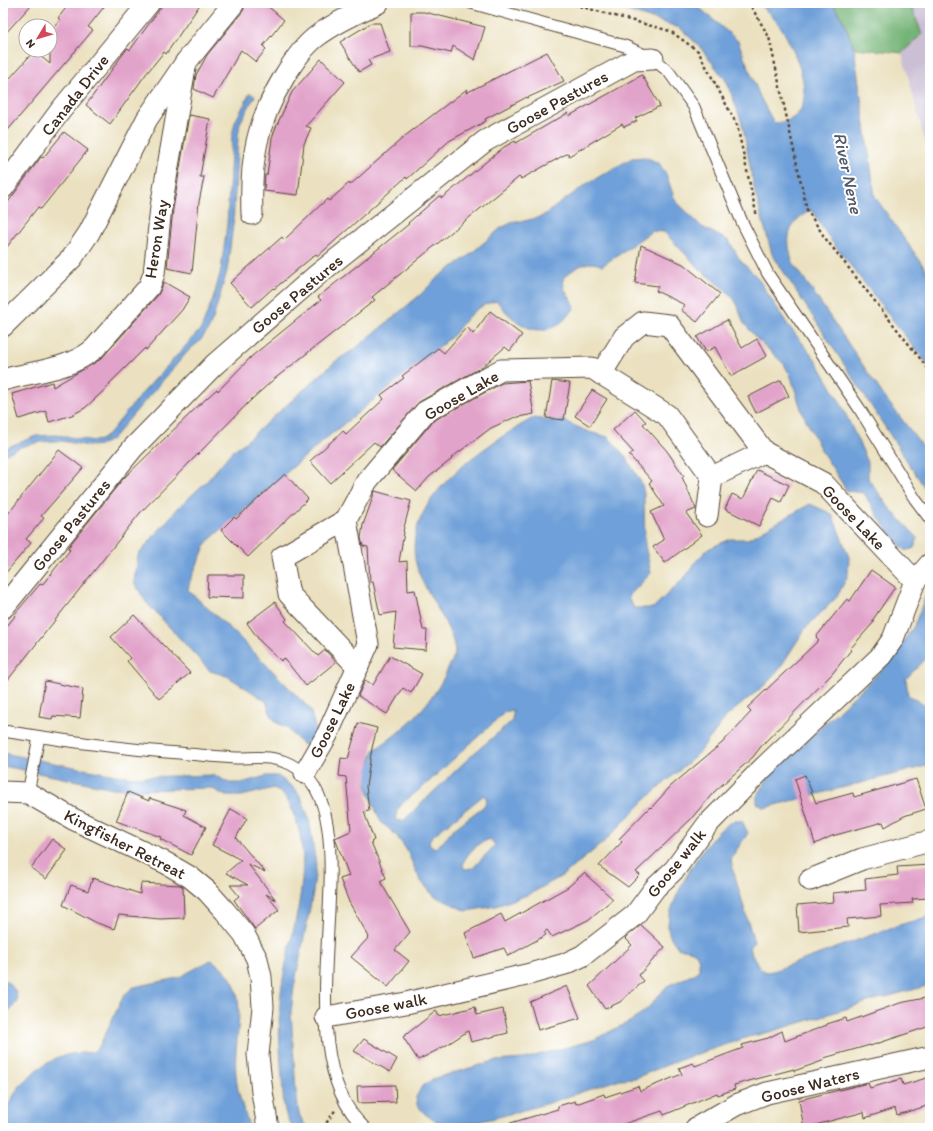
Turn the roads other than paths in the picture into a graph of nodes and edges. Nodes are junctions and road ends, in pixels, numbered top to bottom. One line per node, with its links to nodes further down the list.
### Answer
1 (149, 3): 7 (street, Canada Drive)
2 (234, 3): 6 (street, Heron Way)
3 (378, 3): 8 (street)
4 (471, 3): 5 (lane)
5 (653, 59): 15 (lane); 19 (street, Goose Pastures)
6 (186, 62): 9 (street, Heron Way); 11 (street, Heron Way)
7 (3, 188)
8 (252, 214)
9 (3, 326)
10 (601, 374): 12 (street, Goose Lake); 13 (street, Goose Lake); 16 (street, Goose Lake)
11 (3, 380)
12 (764, 452): 13 (street); 18 (street, Goose Lake)
13 (712, 477): 14 (street)
14 (707, 516)
15 (930, 519)
16 (346, 520): 20 (street, Goose Lake); 20 (street, Goose Lake)
17 (930, 564): 18 (street, Goose walk)
18 (915, 581): 28 (street, Goose walk)
19 (3, 608)
20 (358, 667): 23 (street, Goose Lake)
21 (3, 731): 22 (lane)
22 (39, 737): 23 (lane); 24 (lane)
23 (305, 773): 28 (lane)
24 (30, 784): 25 (street, Kingfisher Retreat); 30 (street, Kingfisher Retreat)
25 (3, 792)
26 (930, 841): 27 (street)
27 (810, 880)
28 (326, 1017): 31 (lane)
29 (930, 1057): 32 (street, Goose Waters)
30 (268, 1128)
31 (365, 1128)
32 (696, 1128)

